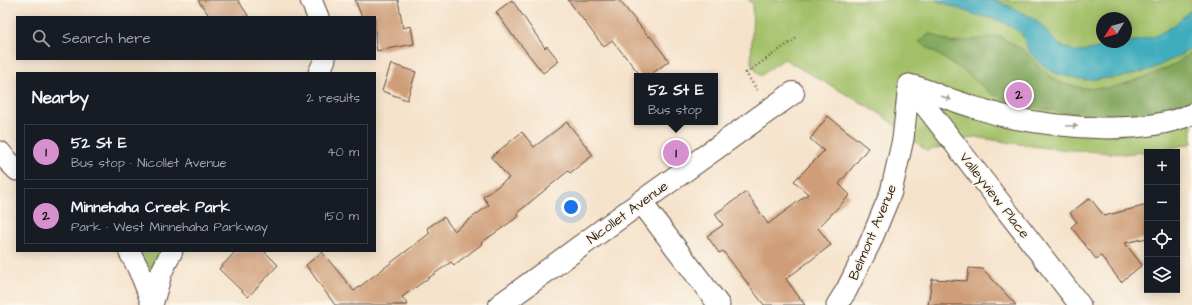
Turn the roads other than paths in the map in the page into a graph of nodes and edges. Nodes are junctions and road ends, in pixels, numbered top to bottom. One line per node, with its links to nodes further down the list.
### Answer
1 (311, 0): 2 (street)
2 (318, 16)
3 (325, 60): 4 (street)
4 (319, 72)
5 (909, 85): 7 (street, one-way to 7); 16 (street, Belmont Avenue); 17 (street, Valleyview Place)
6 (794, 93): 10 (main road, Nicollet Avenue)
7 (1192, 114)
8 (0, 152): 9 (street)
9 (16, 169)
10 (641, 202): 14 (main road, Nicollet Avenue); 15 (street)
11 (130, 252): 13 (street)
12 (172, 252): 13 (street)
13 (152, 305)
14 (500, 305)
15 (719, 305)
16 (837, 305)
17 (1080, 305)

